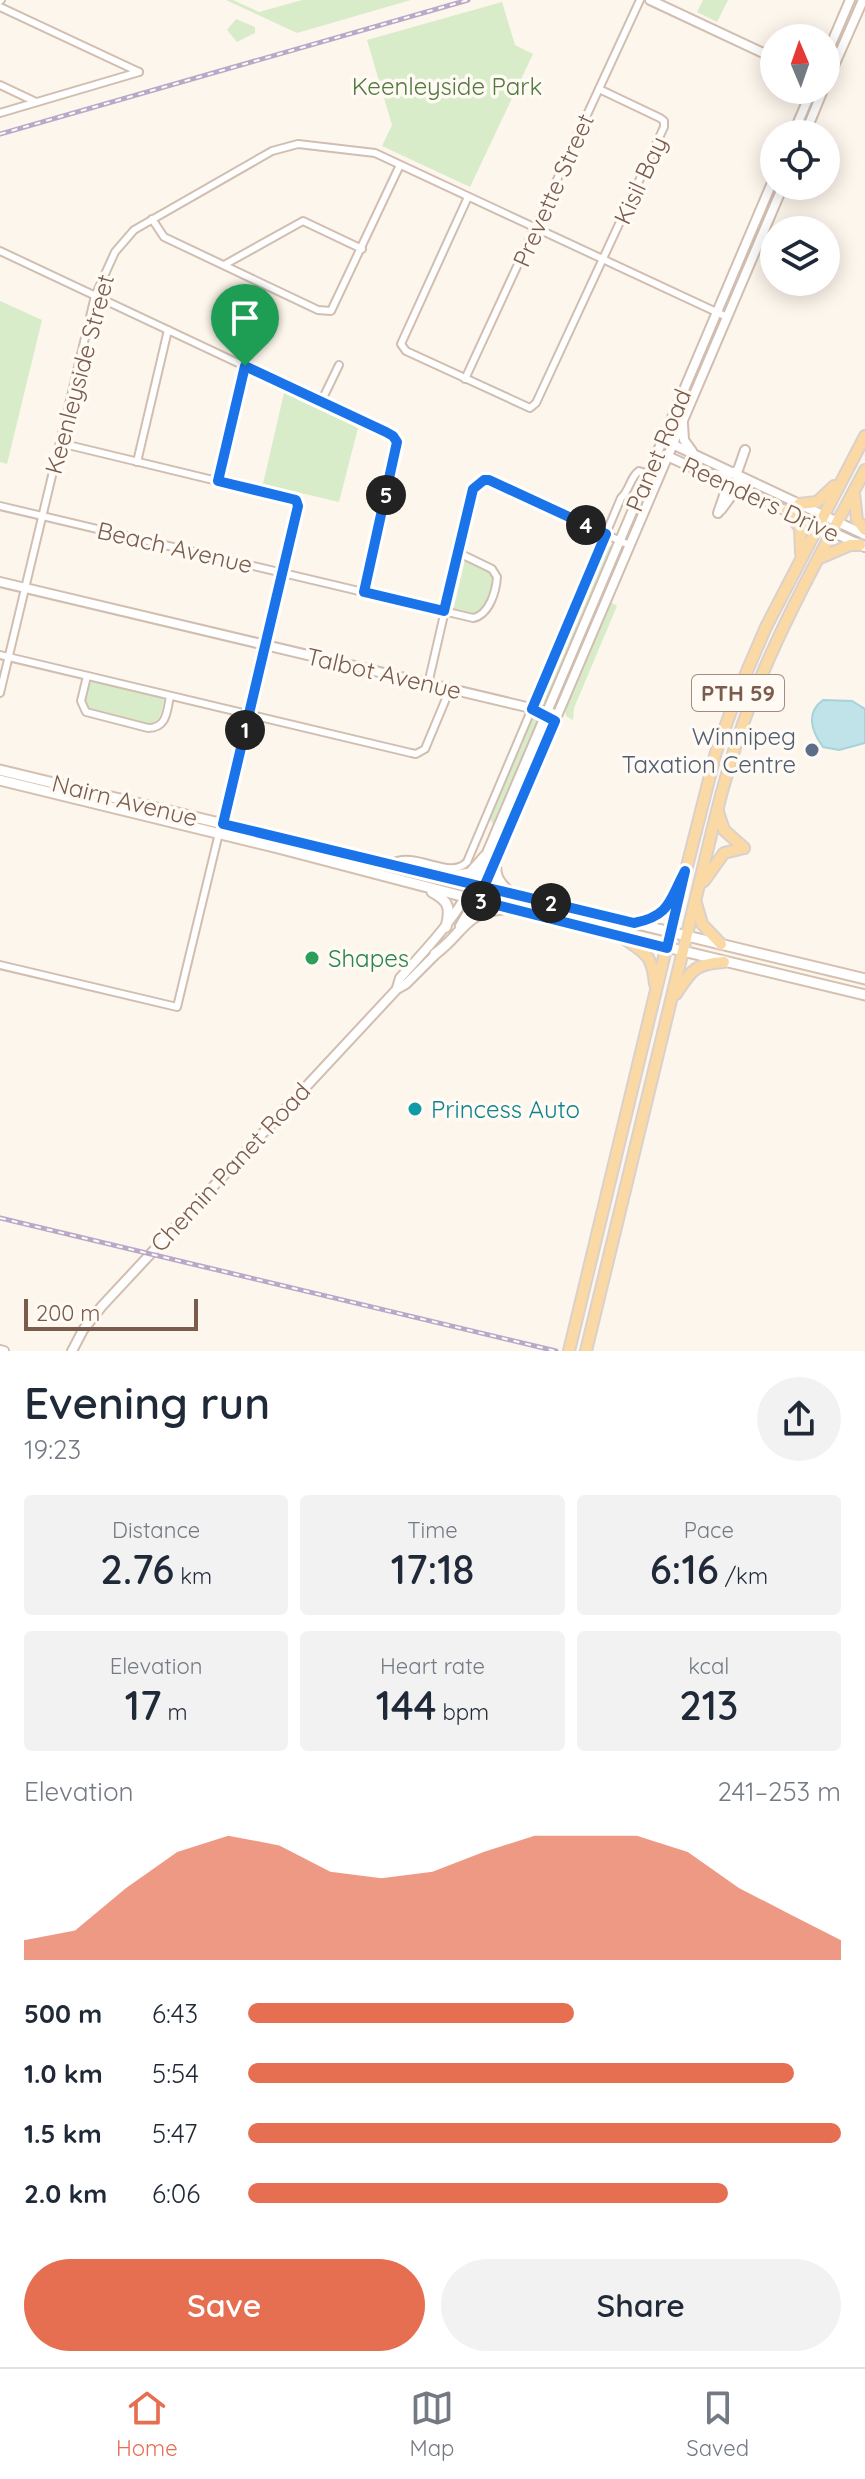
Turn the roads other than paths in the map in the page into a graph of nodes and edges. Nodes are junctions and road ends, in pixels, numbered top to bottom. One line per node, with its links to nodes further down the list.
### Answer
1 (640, 0): 11 (street, Prevette Street)
2 (650, 0): 6 (street)
3 (850, 0): 7 (street)
4 (863, 0): 9 (street)
5 (0, 3): 12 (street)
6 (664, 3): 8 (street)
7 (840, 24)
8 (760, 51)
9 (840, 52)
10 (0, 85): 12 (street)
11 (599, 89): 19 (street, Prevette Street); 22 (street, Kisil Bay)
12 (36, 102): 13 (street)
13 (0, 113)
14 (400, 165): 15 (street, Keenleyside Street); 18 (street, Keenleyside Street); 20 (street)
15 (468, 197): 19 (street, Keenleyside Street); 30 (street)
16 (765, 200): 25 (street, Panet Road)
17 (777, 200): 26 (street, Panet Road)
18 (152, 219): 23 (street); 24 (street, Keenleyside Street)
19 (535, 228): 22 (street, Keenleyside Street); 30 (street, Prevette Street)
20 (362, 249): 23 (street); 23 (street)
21 (0, 251): 24 (street)
22 (603, 260): 25 (street, Keenleyside Street); 30 (street)
23 (224, 265)
24 (95, 296): 27 (street); 35 (street, Keenleyside Street)
25 (717, 313): 26 (street, Keenleyside Street); 34 (street, Panet Road)
26 (727, 317): 32 (street, Panet Road)
27 (168, 330): 29 (street); 40 (street)
28 (339, 365): 31 (street)
29 (245, 366): 31 (street); 47 (street)
30 (465, 379)
31 (321, 402): 69 (street)
32 (684, 416): 36 (street, Panet Road); 38 (street)
33 (865, 436): 46 (main road, PTH 59)
34 (662, 438): 36 (street, Reenders Drive); 37 (street, Panet Road)
35 (60, 443): 40 (street); 56 (street, Keenleyside Street)
36 (672, 444): 38 (street, Reenders Drive); 39 (street, Panet Road)
37 (657, 452): 39 (street, Reenders Drive); 45 (street, Panet Road)
38 (699, 456): 41 (street, Reenders Drive)
39 (667, 457): 42 (street, Reenders Drive); 48 (street, Panet Road)
40 (137, 462): 47 (street)
41 (715, 464): 44 (street, Reenders Drive); 44 (street)
42 (695, 469): 44 (street); 48 (street); 49 (street, Reenders Drive)
43 (865, 470): 50 (main road, PTH 59)
44 (734, 472): 52 (street, Reenders Drive)
45 (647, 474): 59 (street); 61 (street, Panet Road)
46 (844, 476): 53 (main road); 57 (main road, PTH 59)
47 (218, 481): 66 (street)
48 (656, 483): 62 (street, Panet Road)
49 (728, 484): 51 (street, Reenders Drive); 51 (street); 52 (street)
50 (854, 491): 58 (main road, PTH 59); 60 (main road)
51 (747, 494): 55 (street, Reenders Drive)
52 (785, 498): 53 (street, Reenders Drive)
53 (799, 504): 57 (street, Reenders Drive)
54 (0, 506): 56 (street, Beach Avenue)
55 (787, 511): 57 (street, Reenders Drive); 64 (main road)
56 (43, 516): 66 (street, Beach Avenue); 68 (street, Keenleyside Street)
57 (821, 520): 58 (street, Reenders Drive); 64 (main road, PTH 59)
58 (836, 527): 60 (street, Reenders Drive); 65 (main road, PTH 59)
59 (606, 534): 61 (street); 63 (street); 79 (street)
60 (864, 539): 65 (main road)
61 (620, 540): 62 (street); 81 (street, Panet Road)
62 (629, 545): 82 (street, Panet Road)
63 (459, 553): 70 (street); 70 (street, Beach Avenue)
64 (801, 557): 94 (main road, PTH 59)
65 (818, 559): 86 (main road, PTH 59)
66 (282, 573): 69 (street, Beach Avenue); 71 (street)
67 (0, 582): 68 (street, Talbot Avenue)
68 (25, 588): 71 (street, Talbot Avenue); 73 (street, Keenleyside Street)
69 (364, 592): 70 (street, Beach Avenue)
70 (444, 611): 75 (street)
71 (265, 645): 75 (street, Talbot Avenue); 80 (street)
72 (0, 655): 73 (street)
73 (9, 657): 74 (street); 77 (street, Keenleyside Street)
74 (87, 676): 78 (street); 78 (street)
75 (428, 684): 76 (street, Talbot Avenue)
76 (450, 689): 79 (street, Talbot Avenue); 80 (street)
77 (0, 693)
78 (170, 696): 80 (street)
79 (533, 709): 81 (street, Talbot Avenue); 87 (street)
80 (249, 714): 88 (street)
81 (546, 714): 82 (street, Talbot Avenue); 89 (street, Panet Road)
82 (556, 718): 92 (street, Panet Road)
83 (0, 770): 85 (main road, Nairn Avenue)
84 (0, 780): 85 (main road, Nairn Avenue)
85 (64, 790): 88 (main road, Nairn Avenue)
86 (717, 809): 101 (main road, PTH 59); 101 (main road)
87 (486, 819): 89 (street); 95 (street)
88 (221, 828): 90 (main road, Nairn Avenue); 115 (street)
89 (495, 834): 91 (street, Panet Road)
90 (280, 843): 93 (main road, Nairn Avenue); 96 (main road, Nairn Avenue)
91 (485, 856): 95 (main road); 98 (street, Panet Road)
92 (496, 858): 99 (street, Panet Road); 100 (main road)
93 (389, 865): 95 (main road, Nairn Avenue); 96 (main road)
94 (685, 871): 105 (main road); 107 (main road, PTH 59)
95 (442, 873): 98 (main road, Nairn Avenue)
96 (386, 876): 97 (main road, Nairn Avenue)
97 (414, 883): 102 (main road, Nairn Avenue); 106 (main road)
98 (473, 884): 99 (main road, Nairn Avenue); 102 (street, Panet Road)
99 (484, 887): 100 (main road, Nairn Avenue); 103 (street, Panet Road)
100 (510, 893): 105 (main road, Nairn Avenue)
101 (696, 897): 108 (main road, PTH 59); 110 (main road)
102 (466, 898): 103 (main road, Nairn Avenue); 106 (street, Chemin Panet Road)
103 (477, 900): 104 (main road, Nairn Avenue); 113 (street, Chemin Panet Road)
104 (509, 909): 109 (main road, Nairn Avenue); 113 (main road)
105 (634, 923): 107 (main road, Nairn Avenue)
106 (446, 927): 116 (street, Chemin Panet Road)
107 (671, 932): 108 (main road, Nairn Avenue); 111 (main road, PTH 59)
108 (686, 936): 110 (main road, Nairn Avenue); 112 (main road, PTH 59)
109 (622, 937): 111 (main road, Nairn Avenue); 119 (main road)
110 (721, 944): 117 (main road, Nairn Avenue)
111 (667, 948): 112 (main road, Nairn Avenue); 119 (main road, PTH 59)
112 (683, 952): 114 (main road, Nairn Avenue); 121 (main road, PTH 59)
113 (435, 954): 116 (street, Chemin Panet Road)
114 (724, 962): 118 (main road, Nairn Avenue); 121 (main road)
115 (0, 965)
116 (416, 967): 122 (street, Chemin Panet Road)
117 (861, 978): 118 (main road)
118 (854, 993): 120 (main road, Nairn Avenue)
119 (656, 994): 123 (main road, PTH 59)
120 (865, 995)
121 (670, 1003): 124 (main road, PTH 59)
122 (72, 1351)
123 (569, 1351)
124 (586, 1351)

